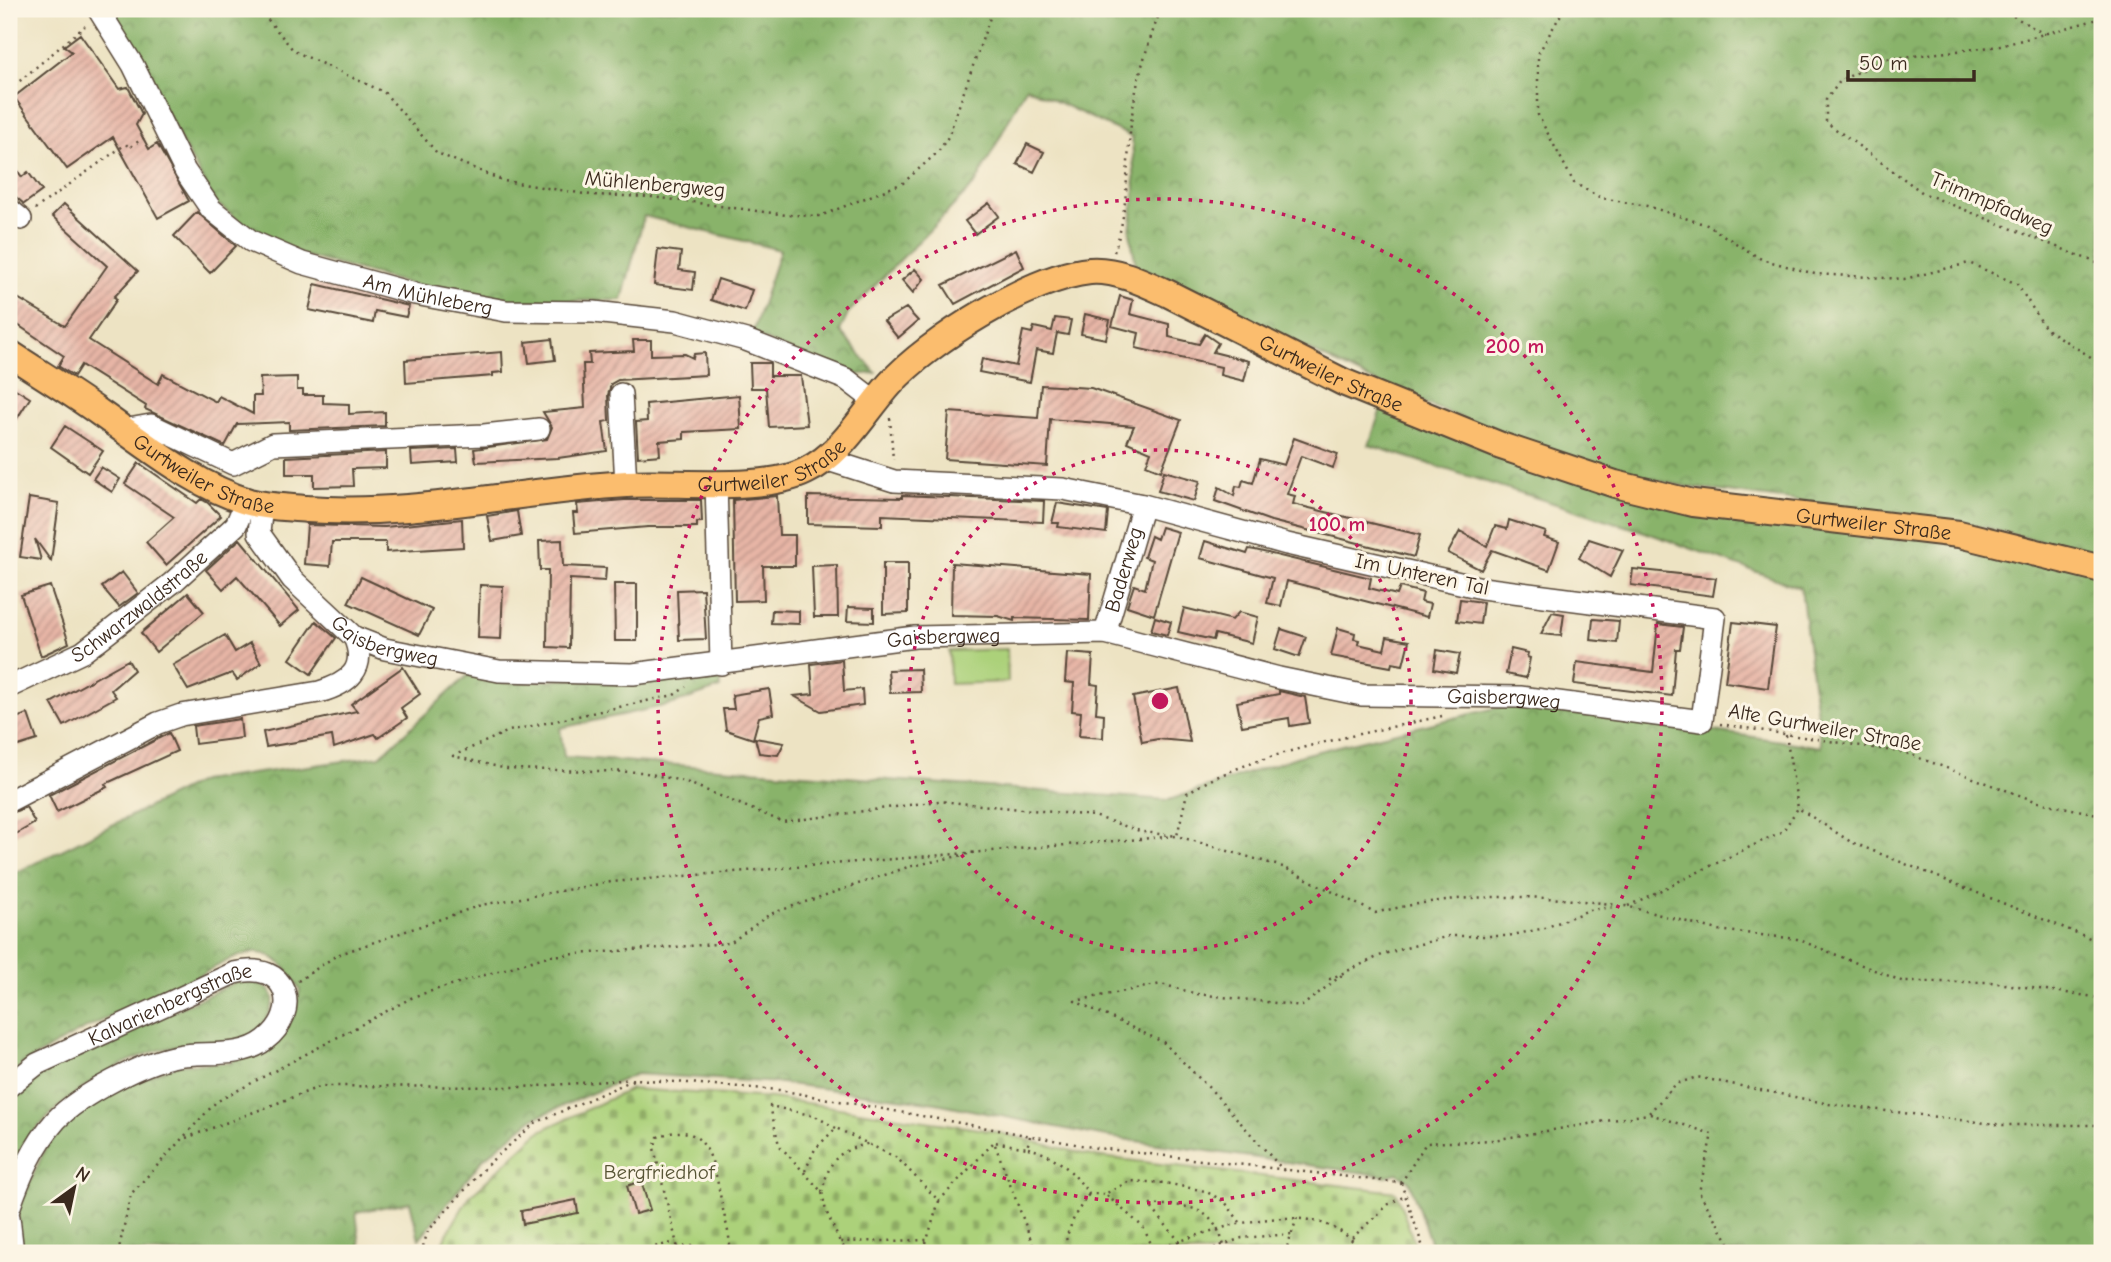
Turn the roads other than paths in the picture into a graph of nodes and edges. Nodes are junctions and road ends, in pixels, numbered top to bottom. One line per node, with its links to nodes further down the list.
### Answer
1 (100, 11): 4 (street, Am Mühleberg)
2 (9, 353): 6 (main road, Gurtweiler Straße)
3 (621, 394): 9 (street)
4 (882, 394): 7 (main road, Gurtweiler Straße); 12 (main road, Gurtweiler Straße)
5 (539, 429): 6 (street, Gurtweiler Straße)
6 (123, 430): 10 (main road, Gurtweiler Straße)
7 (825, 459): 8 (main road, Gurtweiler Straße); 11 (street, Im Unteren Tal)
8 (716, 482): 9 (main road, Gurtweiler Straße); 15 (street)
9 (626, 484): 10 (main road, Gurtweiler Straße)
10 (254, 503): 14 (street, Gaisbergweg); 16 (street, Schwarzwaldstraße)
11 (1143, 505): 13 (street, Baderweg); 17 (street, Im Unteren Tal)
12 (2102, 569)
13 (1105, 633): 15 (street, Gaisbergweg); 17 (street, Gaisbergweg)
14 (354, 637): 15 (street, Gaisbergweg); 18 (street)
15 (721, 664)
16 (9, 687)
17 (1702, 721)
18 (9, 801)
19 (9, 1086): 20 (street, Kalvarienbergstraße)
20 (9, 1209)
21 (9, 1217): 22 (street)
22 (13, 1253)

